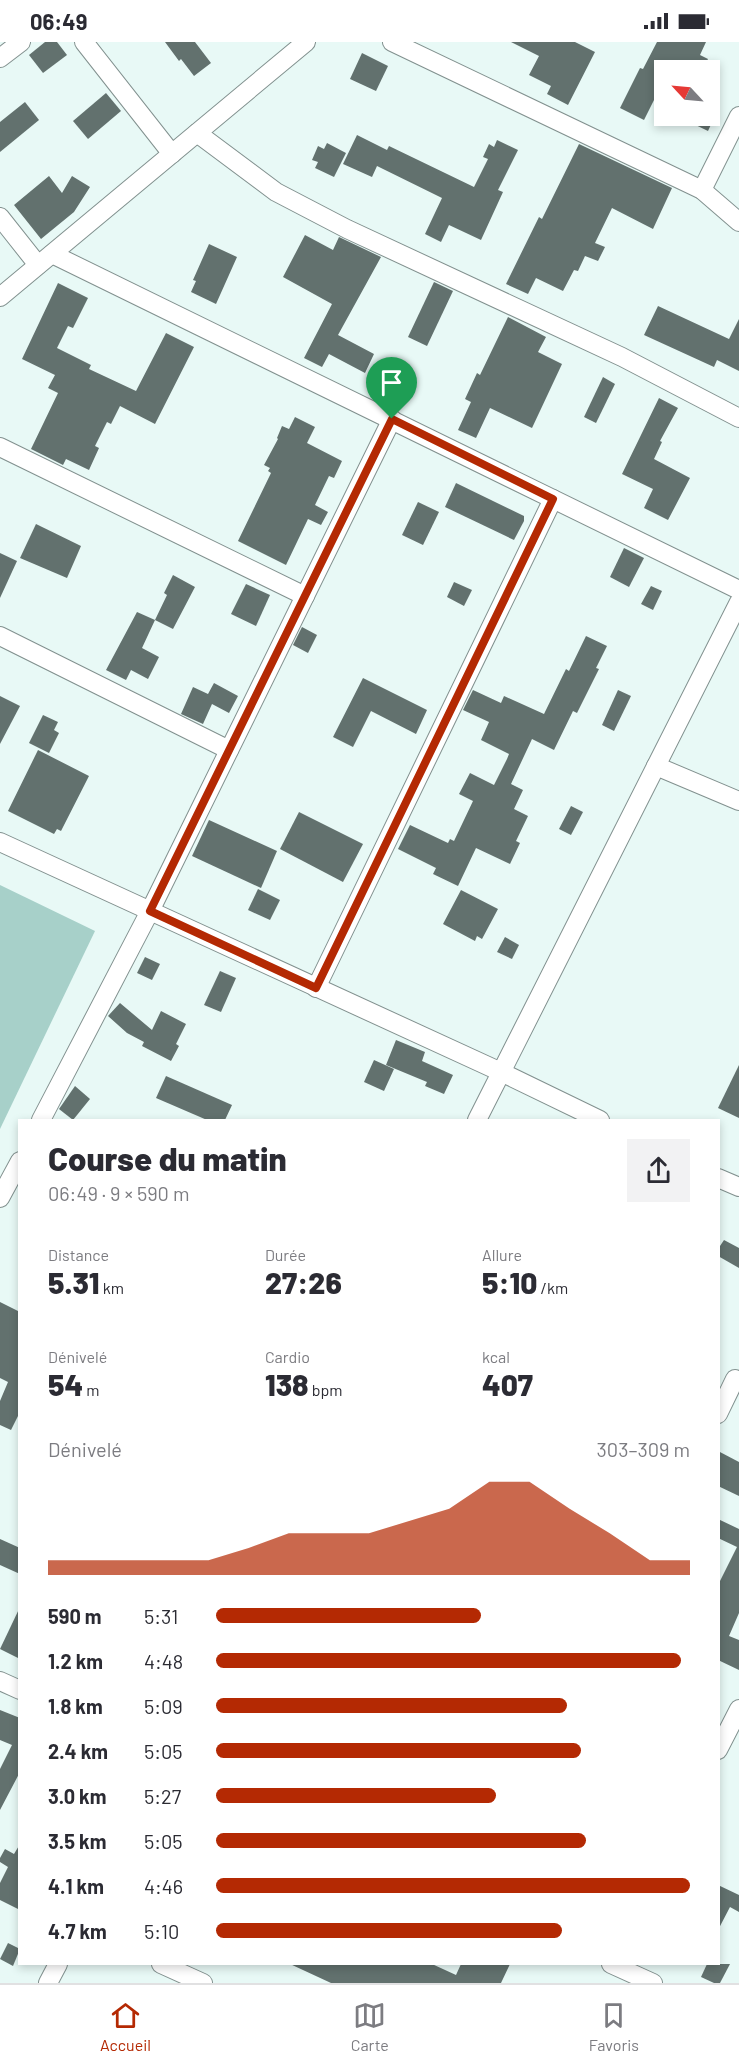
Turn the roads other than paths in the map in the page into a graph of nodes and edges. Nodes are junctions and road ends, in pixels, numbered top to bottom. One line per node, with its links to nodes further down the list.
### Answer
1 (21, 42): 5 (street)
2 (84, 42): 8 (street)
3 (306, 42): 7 (street)
4 (393, 42): 9 (street)
5 (0, 58)
6 (739, 116): 9 (street)
7 (197, 133): 8 (street); 14 (street)
8 (172, 154): 12 (street)
9 (702, 190): 11 (street)
10 (0, 217): 12 (street)
11 (739, 222)
12 (45, 259): 13 (street); 15 (street)
13 (0, 297)
14 (739, 418)
15 (392, 419): 17 (street); 19 (street)
16 (0, 447): 19 (street)
17 (553, 499): 18 (street); 27 (street)
18 (739, 590)
19 (305, 596): 22 (street)
20 (739, 602): 23 (street)
21 (0, 636): 22 (street)
22 (229, 750): 26 (street)
23 (656, 766): 24 (street); 28 (street)
24 (739, 801)
25 (0, 842): 26 (street)
26 (150, 911): 27 (street); 29 (street)
27 (316, 988): 28 (street)
28 (501, 1072): 30 (street); 31 (street)
29 (42, 1119)
30 (478, 1119)
31 (598, 1119)
32 (18, 1165): 35 (street)
33 (720, 1179): 34 (street)
34 (739, 1187)
35 (0, 1198)
36 (731, 1377): 37 (street)
37 (720, 1408)
38 (0, 1681): 39 (street)
39 (18, 1689)
40 (739, 1709): 41 (street)
41 (720, 1746)
42 (57, 1965): 45 (street)
43 (163, 1965): 46 (street)
44 (614, 1965): 47 (street)
45 (48, 1983)
46 (203, 1983)
47 (653, 1983)

